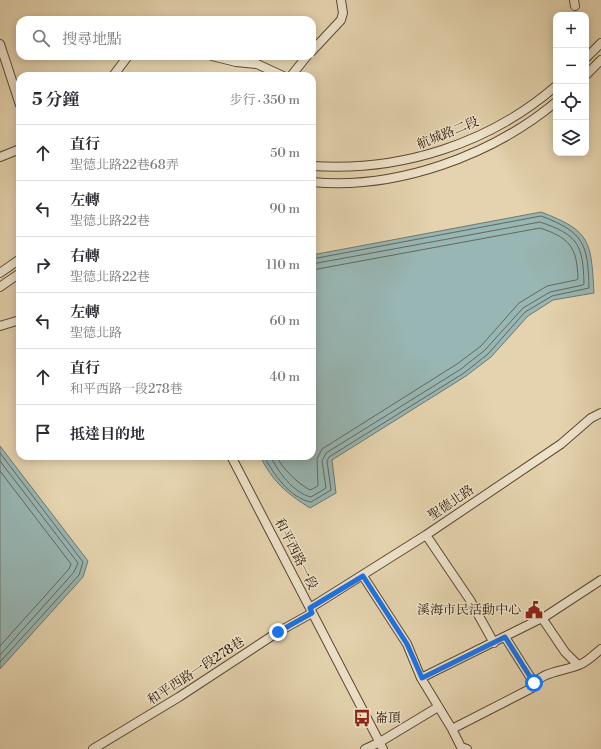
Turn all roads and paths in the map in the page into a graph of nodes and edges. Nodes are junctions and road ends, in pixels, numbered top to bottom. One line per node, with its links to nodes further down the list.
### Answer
1 (341, 0): 4 (street)
2 (601, 43): 5 (street)
3 (0, 44): 15 (street)
4 (316, 47)
5 (589, 55)
6 (125, 60): 10 (street)
7 (228, 60): 11 (street)
8 (304, 60): 12 (street)
9 (601, 60): 13 (street)
10 (116, 72)
11 (274, 72)
12 (294, 72)
13 (589, 72)
14 (553, 88): 19 (street, 航城路二段)
15 (16, 91)
16 (553, 104): 20 (street, 航城路二段)
17 (16, 151): 18 (street)
18 (0, 157)
19 (316, 166)
20 (316, 182)
21 (16, 262): 22 (street)
22 (0, 273)
23 (16, 276): 24 (street)
24 (0, 287)
25 (16, 321): 26 (street)
26 (0, 326)
27 (601, 413): 29 (street, 聖德北路)
28 (233, 460): 32 (street, 和平西路一段)
29 (426, 535): 30 (street, 聖德北路); 35 (street)
30 (363, 576): 32 (street, 聖德北路); 38 (street)
31 (601, 580): 33 (street)
32 (311, 611): 42 (street, 和平西路一段); 43 (street, 和平西路一段278巷)
33 (542, 618): 34 (street); 37 (street)
34 (505, 637): 35 (street); 39 (street)
35 (494, 643): 38 (street)
36 (601, 649): 37 (street)
37 (578, 665): 39 (street)
38 (422, 678): 40 (street)
39 (534, 683): 41 (street)
40 (438, 707): 41 (street); 42 (street)
41 (452, 729): 45 (street)
42 (382, 746): 44 (street)
43 (93, 749)
44 (365, 749)
45 (467, 749)

